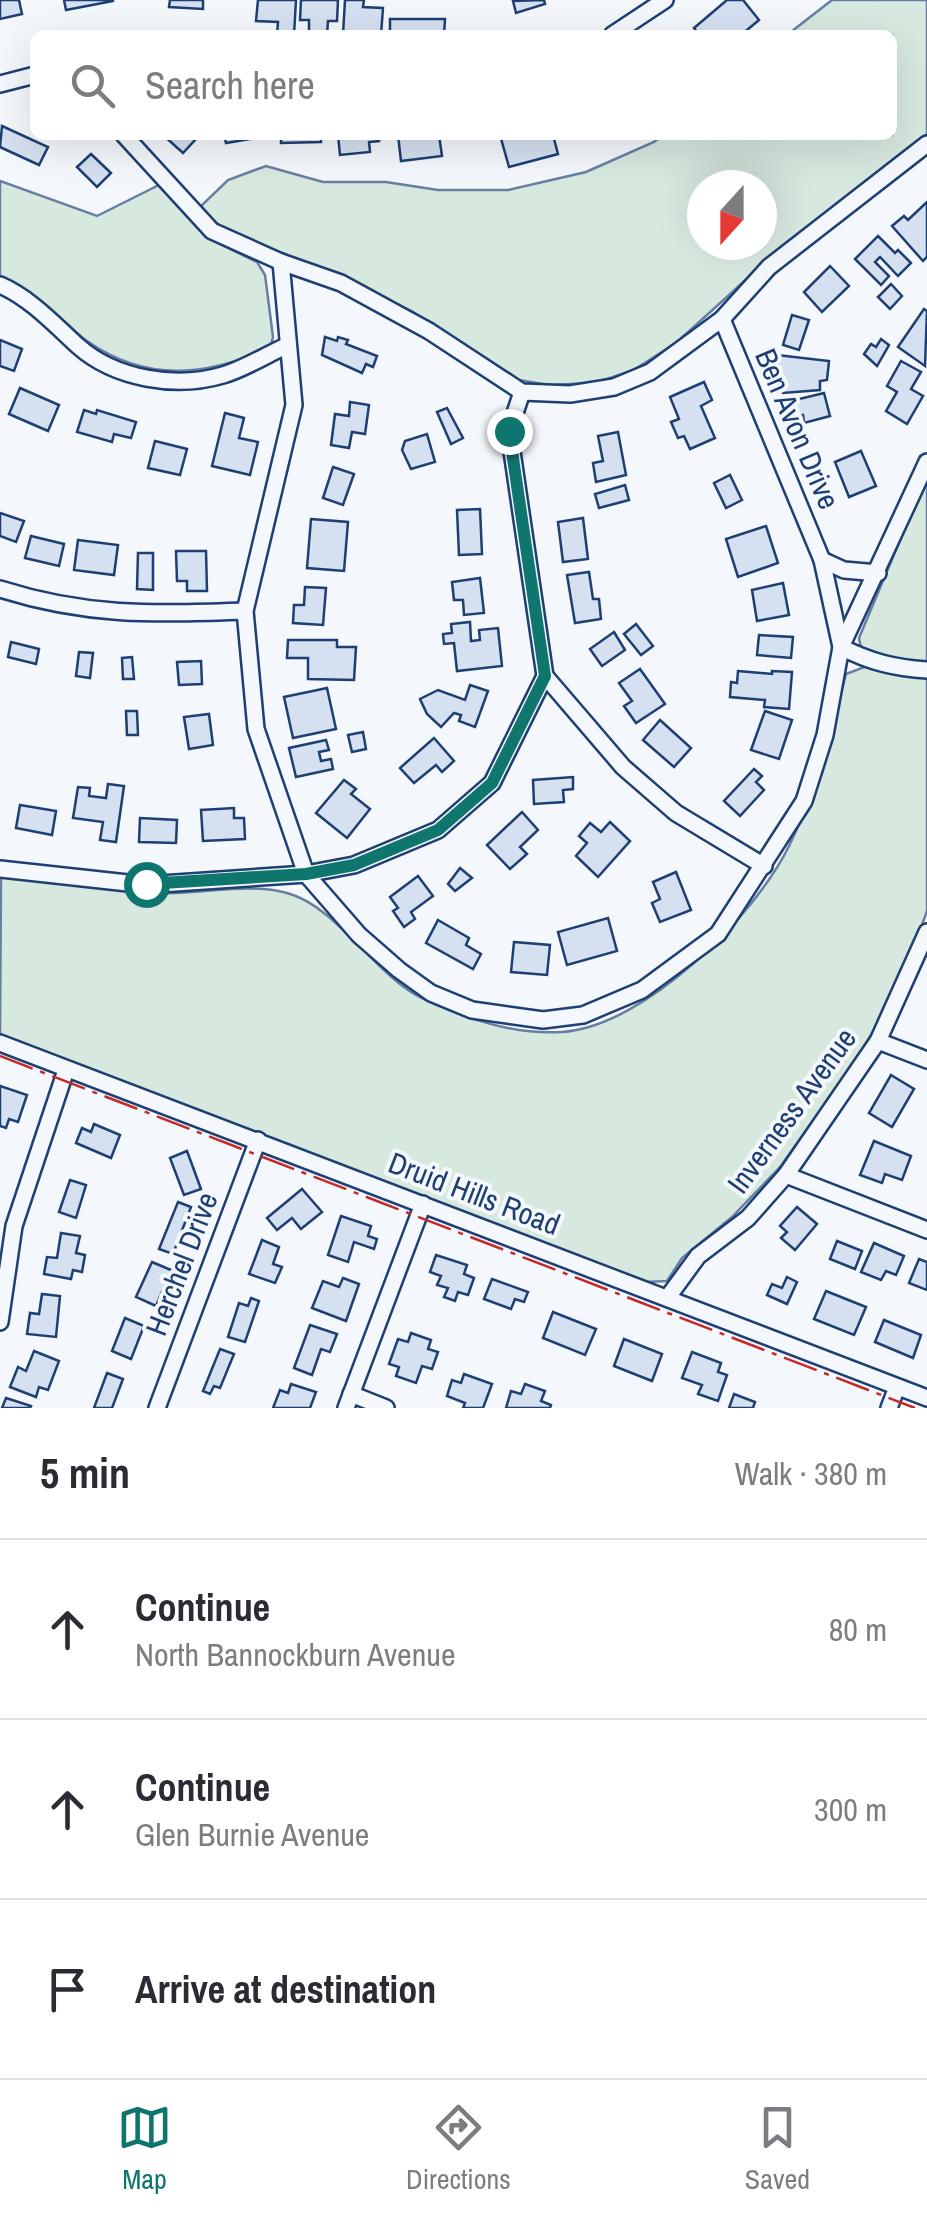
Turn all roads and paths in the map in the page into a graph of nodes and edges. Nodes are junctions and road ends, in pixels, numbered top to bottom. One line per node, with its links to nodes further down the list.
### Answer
1 (665, 0): 2 (street)
2 (620, 30)
3 (30, 77): 4 (street)
4 (0, 84)
5 (129, 140): 7 (street)
6 (927, 144): 9 (street)
7 (280, 262): 10 (street); 11 (street)
8 (0, 284): 10 (street)
9 (722, 319): 11 (street); 13 (street, Ben Avon Drive)
10 (286, 346): 16 (street)
11 (522, 392): 19 (street)
12 (927, 462): 14 (street)
13 (822, 560): 14 (street); 17 (street, Ben Avon Drive)
14 (878, 573): 17 (street)
15 (0, 589): 16 (street)
16 (246, 611): 22 (street)
17 (841, 647): 18 (street); 20 (street)
18 (927, 670)
19 (545, 676): 20 (street); 22 (street)
20 (764, 866): 22 (street)
21 (0, 869): 22 (street)
22 (306, 874)
23 (927, 932): 24 (street, Inverness Avenue)
24 (878, 1041): 26 (street); 29 (street, Inverness Avenue)
25 (0, 1044): 27 (street, Druid Hills Road)
26 (927, 1060)
27 (66, 1070): 28 (street, Druid Hills Road); 33 (street)
28 (258, 1140): 30 (street, Druid Hills Road); 37 (street, Herchel Drive)
29 (786, 1175): 31 (street); 32 (street, Inverness Avenue)
30 (424, 1204): 32 (street, Druid Hills Road); 36 (street)
31 (927, 1230)
32 (668, 1298): 34 (street, Druid Hills Road)
33 (0, 1322)
34 (897, 1387): 35 (street, Druid Hills Road); 39 (street)
35 (927, 1398)
36 (348, 1401): 38 (street)
37 (157, 1408)
38 (386, 1408)
39 (889, 1408)

